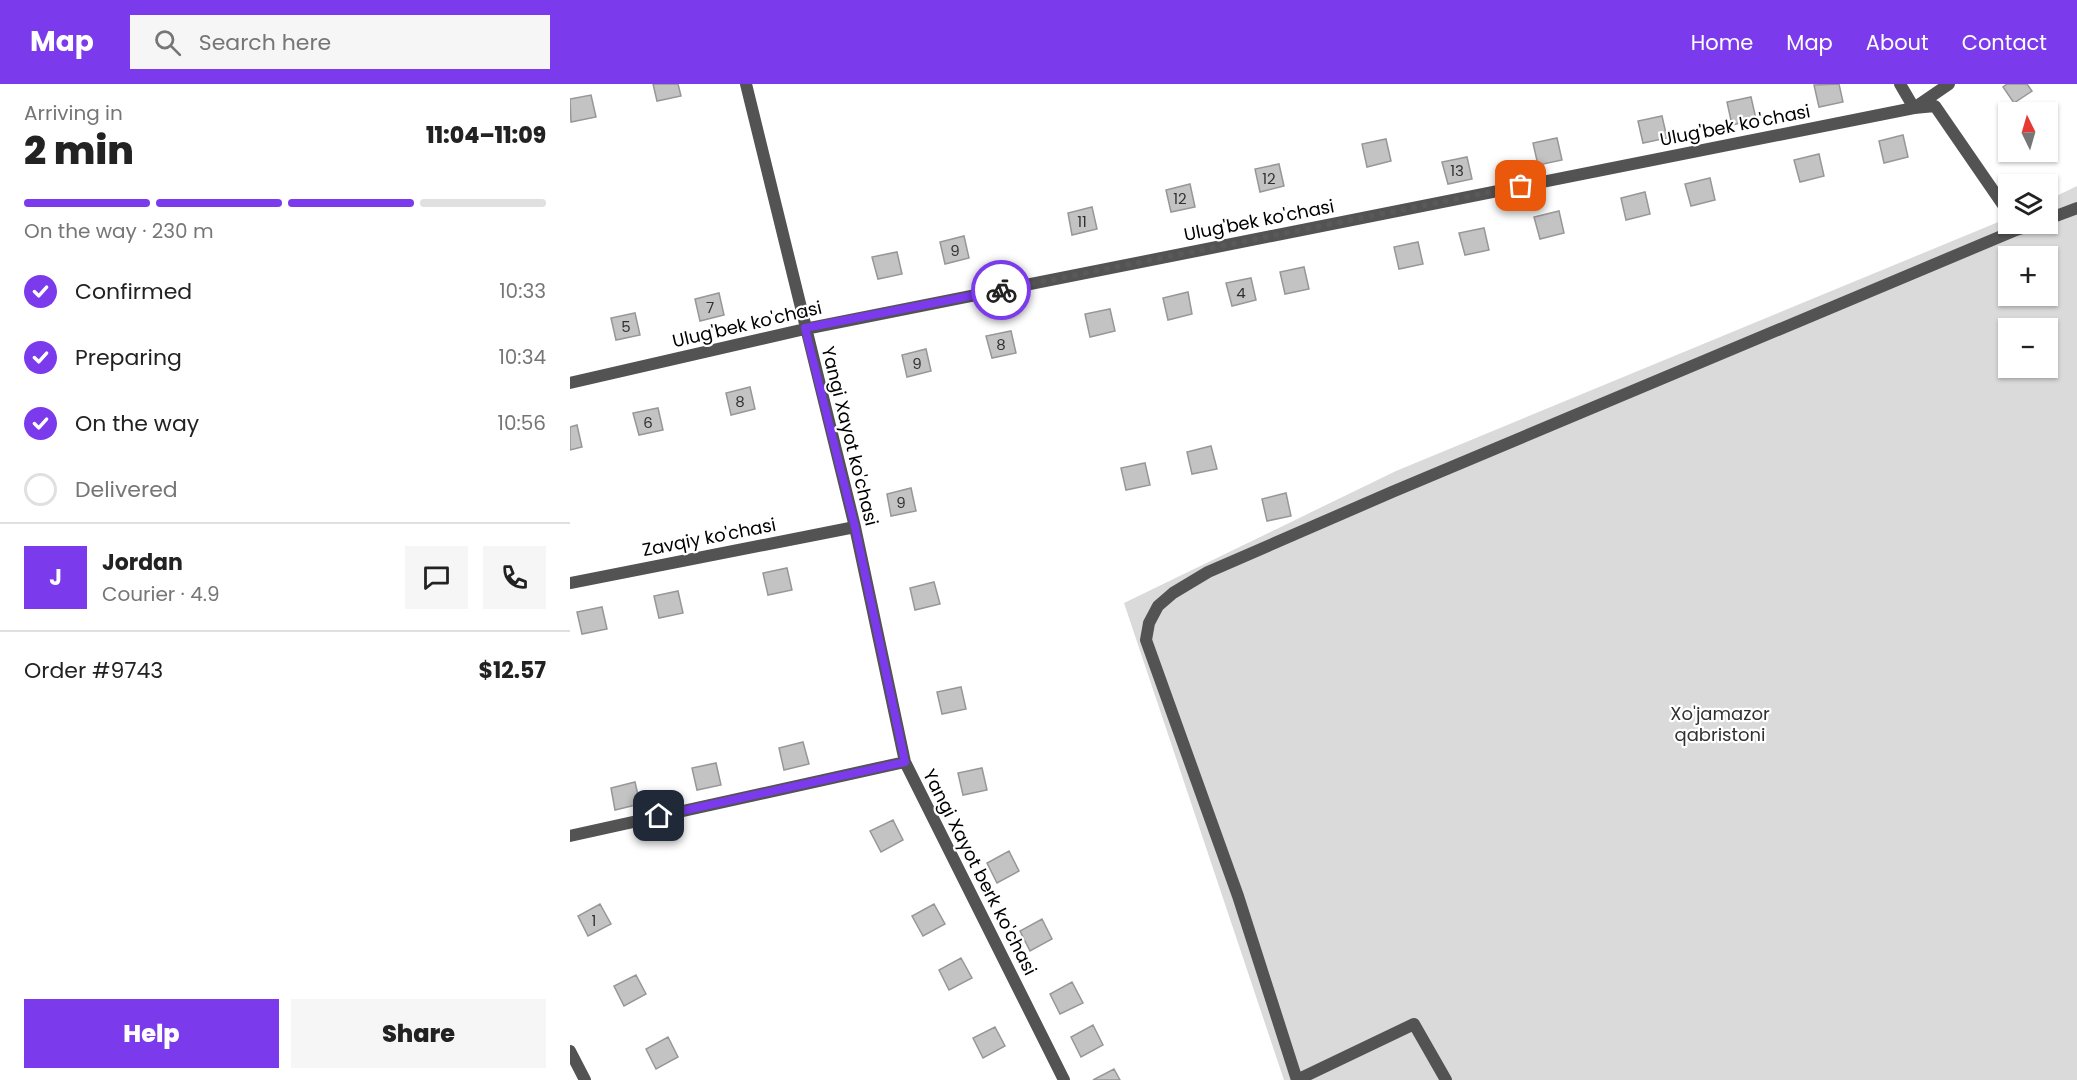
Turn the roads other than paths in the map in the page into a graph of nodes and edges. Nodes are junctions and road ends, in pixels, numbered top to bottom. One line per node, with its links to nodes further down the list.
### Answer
1 (746, 84): 9 (street, Yangi Xayot ko'chasi)
2 (1900, 84): 4 (street)
3 (1949, 84): 4 (street, Ulug'bek ko'chasi)
4 (1914, 108): 5 (street); 9 (street, Ulug'bek ko'chasi)
5 (1998, 197)
6 (2077, 208): 7 (street)
7 (2058, 215)
8 (1999, 234): 18 (street)
9 (805, 328): 10 (street, Ulug'bek ko'chasi); 11 (street, Yangi Xayot ko'chasi)
10 (570, 383)
11 (855, 527): 12 (street, Zavqiy ko'chasi); 13 (street, Yangi Xayot ko'chasi)
12 (570, 583)
13 (905, 762): 14 (street, Yangi Xayot berk ko'chasi); 17 (street, Yangi Xayot berk ko'chasi)
14 (570, 836)
15 (570, 1051): 16 (street)
16 (585, 1080)
17 (1064, 1080)
18 (1297, 1080): 19 (street)
19 (1446, 1080)

